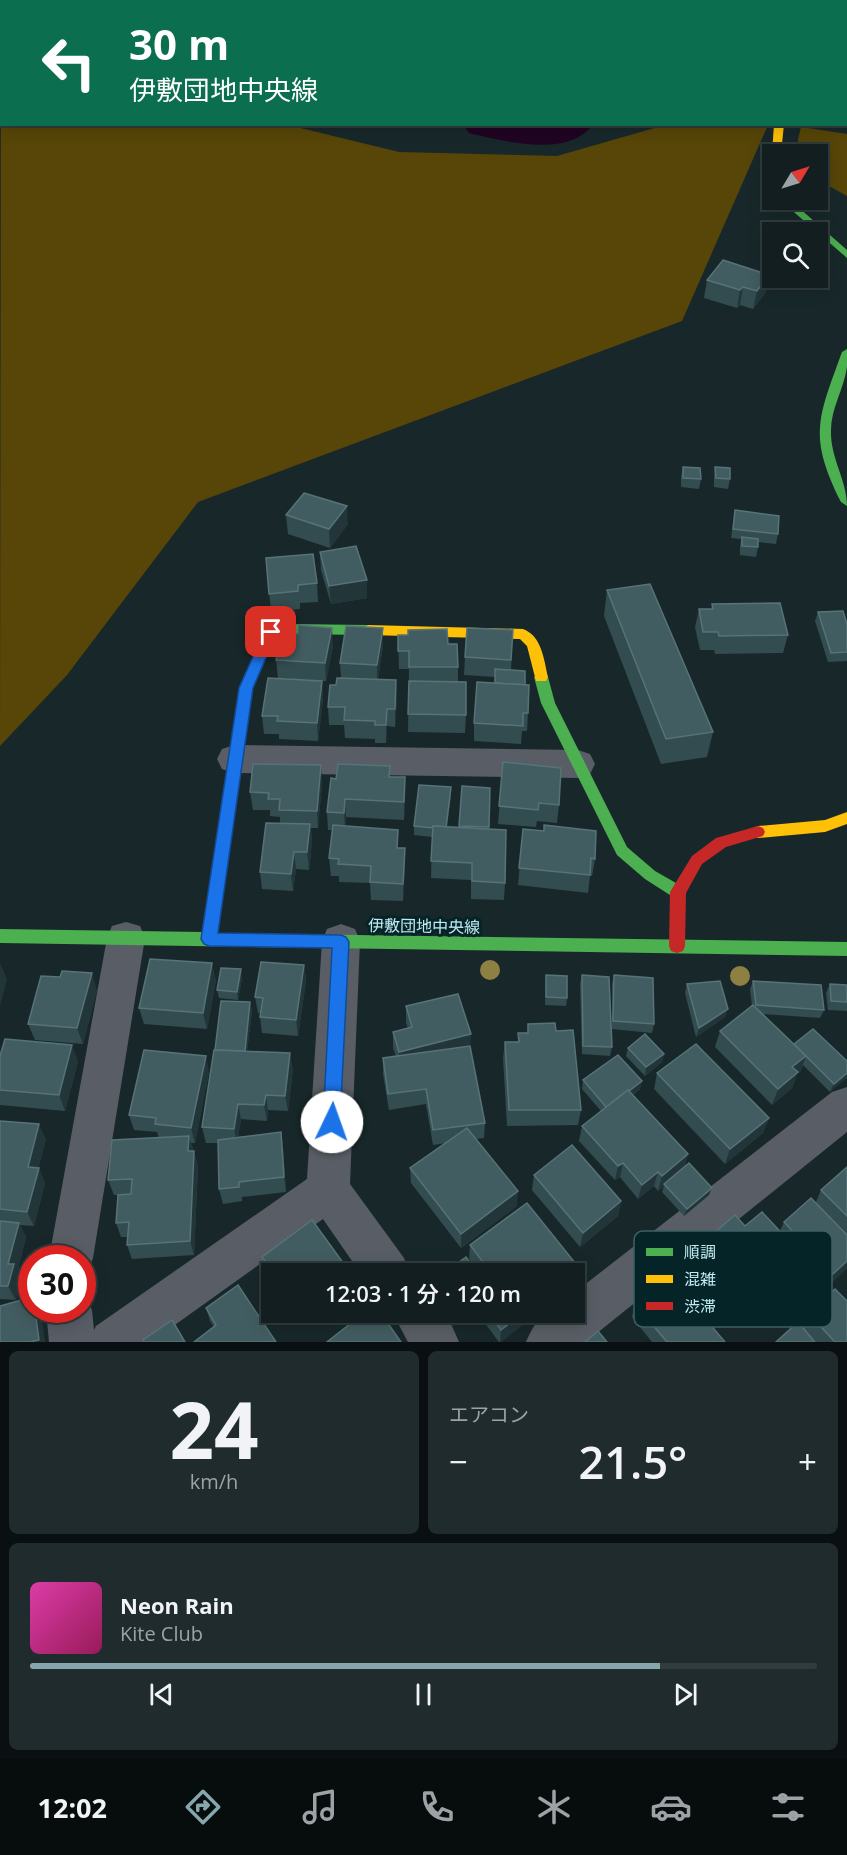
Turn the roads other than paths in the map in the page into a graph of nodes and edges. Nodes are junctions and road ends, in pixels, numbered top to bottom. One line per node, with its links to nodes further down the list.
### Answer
1 (779, 126): 2 (street)
2 (778, 144)
3 (794, 210): 4 (street)
4 (847, 255)
5 (847, 352): 6 (street)
6 (847, 502)
7 (234, 759): 8 (street); 8 (street); 13 (street)
8 (578, 764): 10 (street)
9 (847, 818): 10 (street)
10 (678, 892): 15 (street)
11 (0, 936): 12 (street, 伊敷団地中央線)
12 (126, 938): 13 (street, 伊敷団地中央線); 20 (street)
13 (209, 939): 14 (street, 伊敷団地中央線)
14 (341, 942): 15 (street, 伊敷団地中央線); 18 (street)
15 (676, 946): 16 (street, 伊敷団地中央線)
16 (847, 949)
17 (847, 1106): 19 (street)
18 (328, 1190): 21 (street); 26 (street)
19 (689, 1231)
20 (73, 1245)
21 (380, 1263)
22 (634, 1275): 28 (street)
23 (70, 1323): 25 (street)
24 (423, 1323): 27 (street)
25 (72, 1342)
26 (112, 1342)
27 (436, 1342)
28 (549, 1342)

